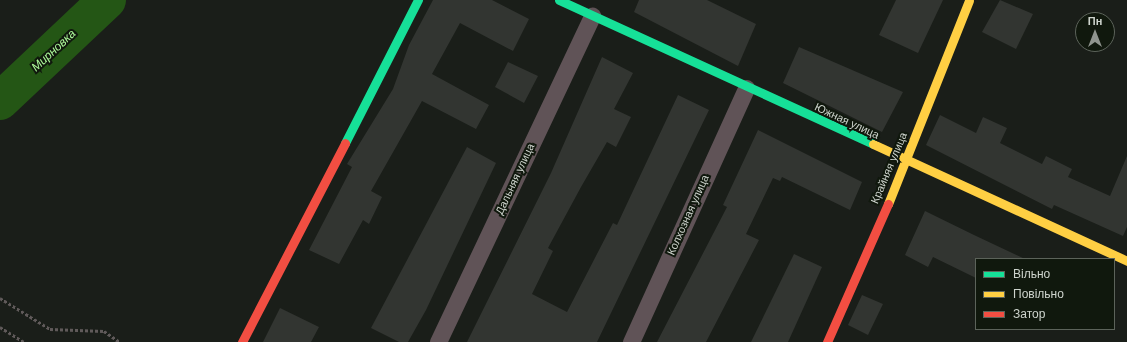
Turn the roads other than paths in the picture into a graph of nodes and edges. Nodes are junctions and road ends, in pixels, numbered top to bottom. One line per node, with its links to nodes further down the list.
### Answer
1 (418, 0): 8 (street)
2 (559, 0): 4 (street, Южная улица)
3 (969, 0): 6 (street, Крайняя улица)
4 (592, 16): 5 (street, Южная улица); 9 (street, Дальняя улица)
5 (746, 88): 6 (street, Южная улица); 10 (street, Колхозная улица)
6 (906, 162): 7 (street, Южная улица); 11 (street, Крайняя улица)
7 (1127, 261)
8 (242, 342)
9 (438, 342)
10 (631, 342)
11 (827, 342)

